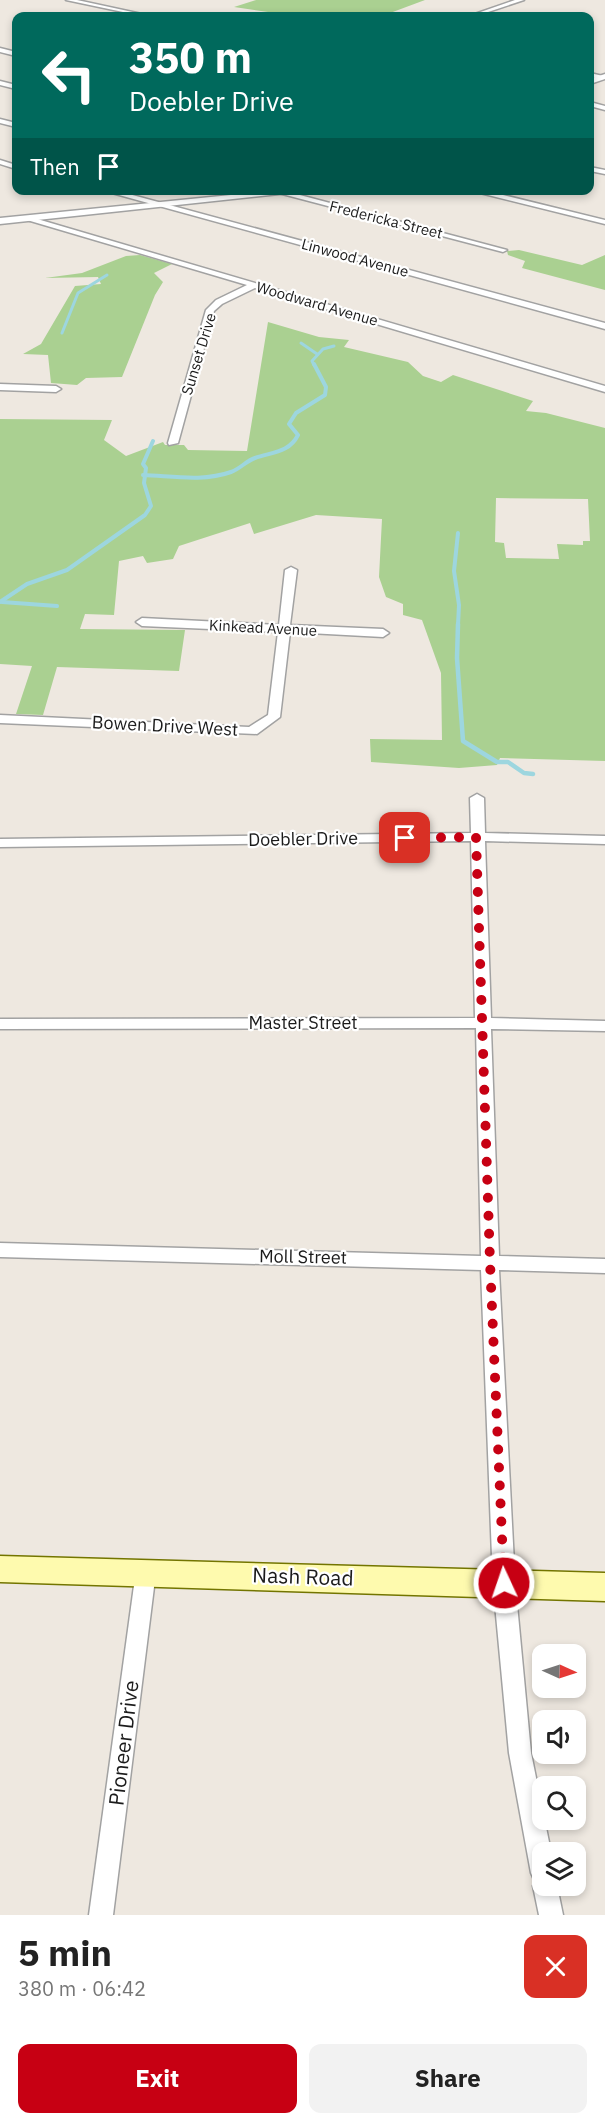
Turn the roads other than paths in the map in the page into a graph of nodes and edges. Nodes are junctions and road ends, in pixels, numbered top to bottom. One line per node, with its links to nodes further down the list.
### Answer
1 (69, 0): 3 (street)
2 (521, 0): 4 (street)
3 (128, 12)
4 (484, 12)
5 (122, 195): 9 (street, Linwood Avenue)
6 (247, 195): 9 (street)
7 (286, 195): 13 (street, Fredericka Street)
8 (492, 195): 12 (street)
9 (159, 205): 10 (street); 15 (street, Linwood Avenue)
10 (30, 218): 11 (street); 14 (street, Woodward Avenue)
11 (0, 221)
12 (605, 222)
13 (503, 250)
14 (252, 286): 18 (street, Woodward Avenue); 19 (street, Sunset Drive)
15 (605, 326)
16 (0, 387): 17 (street)
17 (56, 388)
18 (605, 389)
19 (173, 443)
20 (291, 570): 22 (street)
21 (142, 622): 22 (street, Kinkead Avenue)
22 (284, 629): 23 (street, Kinkead Avenue); 24 (street, Bowen Drive West)
23 (383, 633)
24 (0, 719)
25 (477, 798): 26 (street)
26 (476, 837): 27 (street, Doebler Drive); 28 (street, Doebler Drive); 29 (street)
27 (605, 840)
28 (0, 843)
29 (482, 1023): 30 (street, Master Street); 31 (street, Master Street); 33 (street)
30 (0, 1024)
31 (605, 1026)
32 (0, 1250): 33 (street, Moll Street)
33 (490, 1262): 34 (street, Moll Street); 37 (street)
34 (605, 1266)
35 (0, 1569): 36 (main road, Nash Road)
36 (146, 1572): 37 (main road, Nash Road); 41 (street, Pioneer Drive)
37 (504, 1583): 38 (main road, Nash Road); 39 (street)
38 (605, 1587)
39 (537, 1842)
40 (548, 1896): 42 (street)
41 (101, 1915)
42 (551, 1915)

